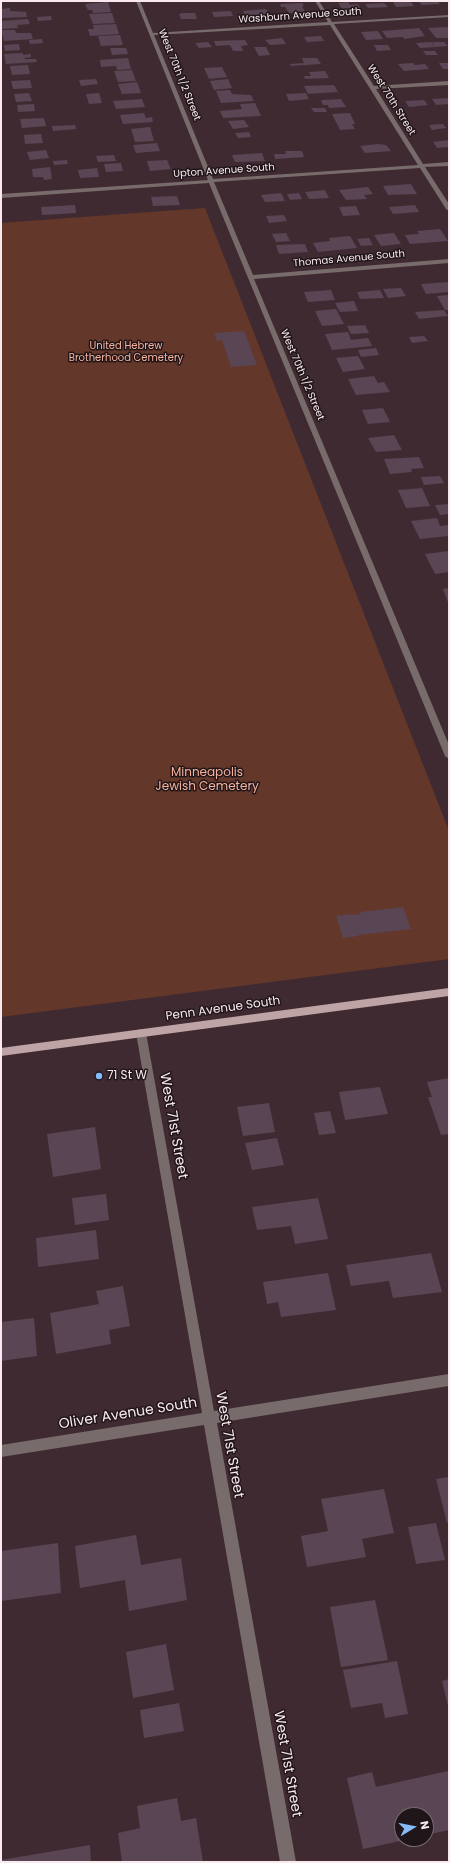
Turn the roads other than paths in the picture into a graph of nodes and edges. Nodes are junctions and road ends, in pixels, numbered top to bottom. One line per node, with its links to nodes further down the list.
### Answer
1 (138, 1): 5 (street, West 70th 1/2 Street)
2 (317, 1): 4 (street, West 70th Street)
3 (449, 16): 4 (street, Washburn Avenue South)
4 (331, 23): 5 (street, Washburn Avenue South); 7 (street, West 70th Street)
5 (152, 34): 10 (street, West 70th 1/2 Street)
6 (449, 83): 7 (street)
7 (373, 88): 9 (street, West 70th Street)
8 (449, 164): 9 (street, Upton Avenue South)
9 (422, 166): 10 (street, Upton Avenue South); 12 (street, West 70th Street)
10 (211, 181): 11 (street, Upton Avenue South); 14 (street, West 70th 1/2 Street)
11 (1, 196)
12 (449, 209)
13 (449, 261): 14 (street, Thomas Avenue South)
14 (251, 277): 15 (street, West 70th 1/2 Street)
15 (449, 756)
16 (449, 992): 17 (main road, Penn Avenue South)
17 (141, 1033): 18 (main road, Penn Avenue South); 20 (street, West 71st Street)
18 (1, 1052)
19 (449, 1380): 20 (street, Oliver Avenue South)
20 (208, 1417): 21 (street, Oliver Avenue South); 22 (street, West 71st Street)
21 (1, 1451)
22 (288, 1862)

